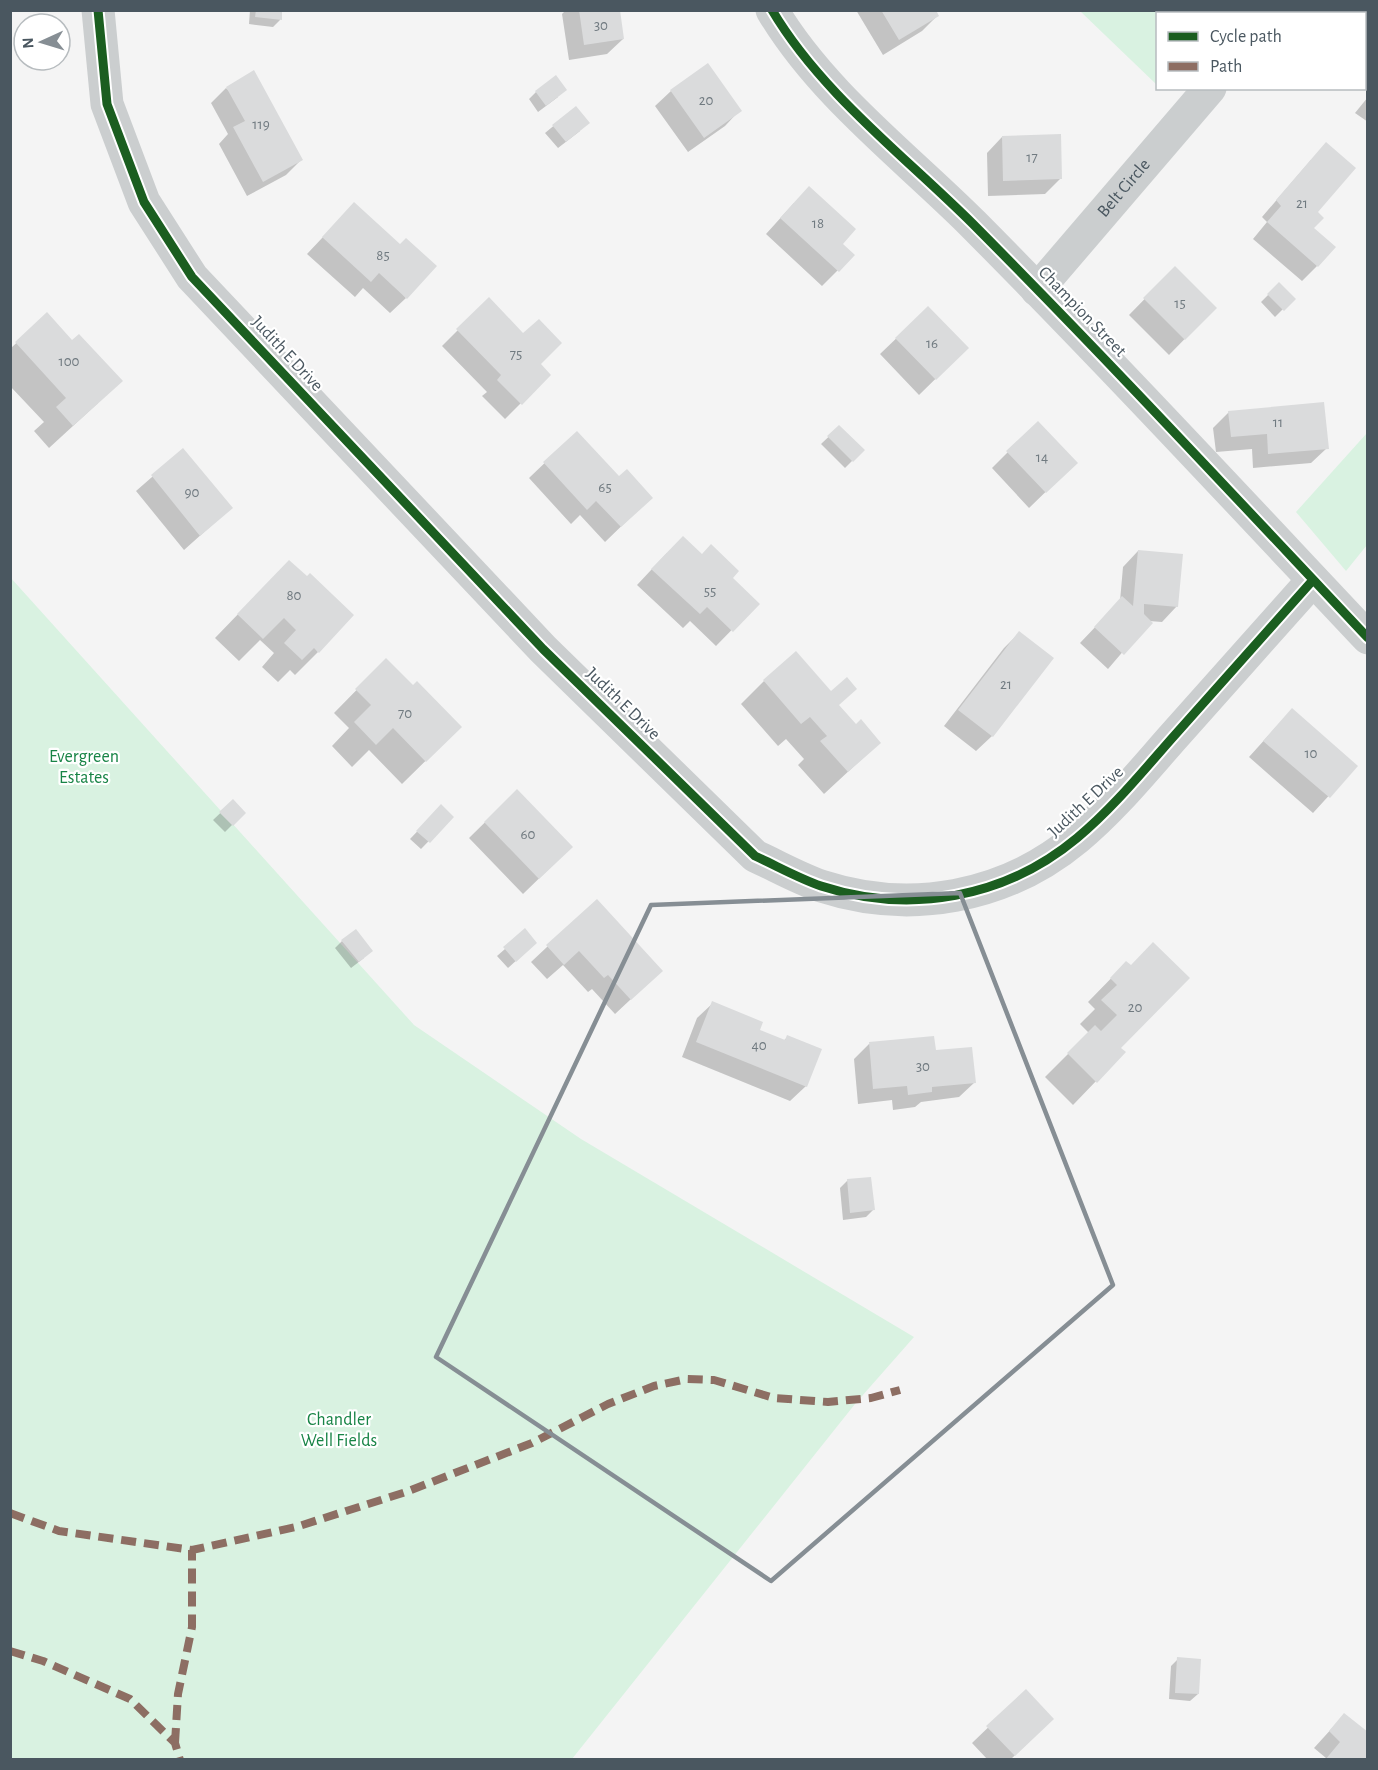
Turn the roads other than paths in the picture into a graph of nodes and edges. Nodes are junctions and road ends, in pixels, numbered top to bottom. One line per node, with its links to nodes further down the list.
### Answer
1 (98, 10): 5 (street, Judith E Drive)
2 (772, 10): 4 (street, Champion Street)
3 (1208, 90): 4 (street, Belt Circle)
4 (1037, 290): 5 (street, Champion Street)
5 (1313, 580): 6 (street, Champion Street)
6 (1368, 638)

